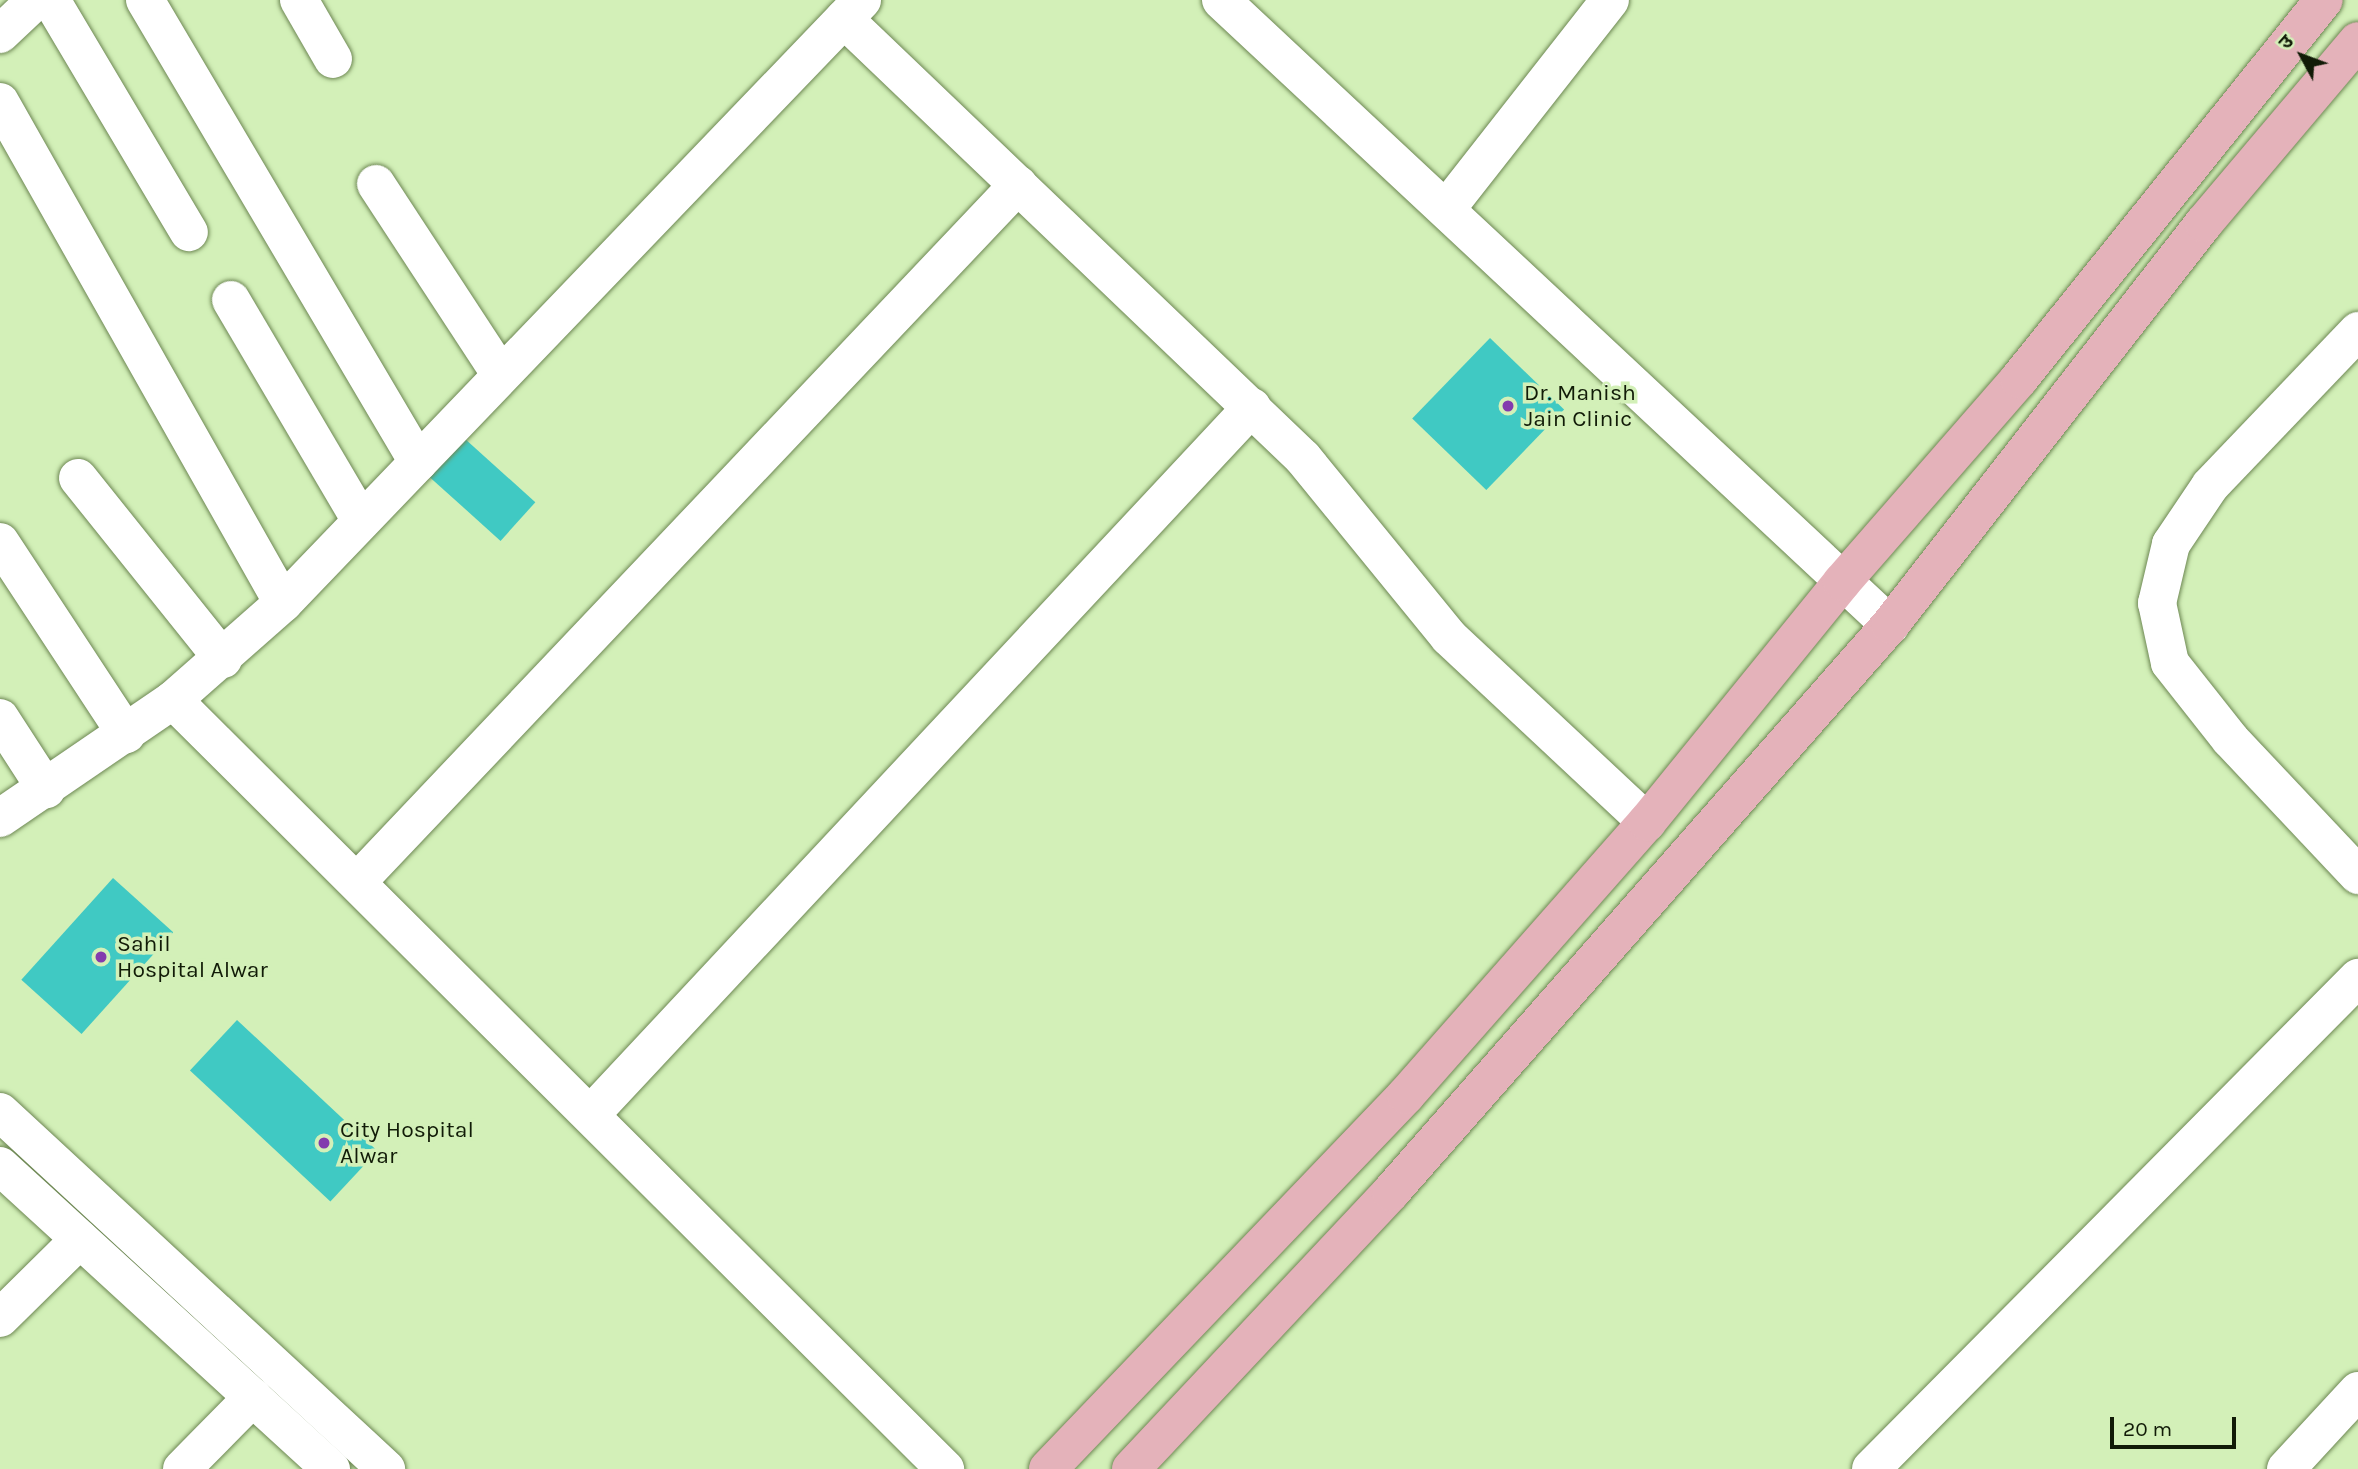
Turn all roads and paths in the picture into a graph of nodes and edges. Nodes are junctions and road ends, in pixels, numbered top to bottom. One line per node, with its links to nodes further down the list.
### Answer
1 (36, 0): 9 (street)
2 (51, 0): 16 (street)
3 (145, 0): 21 (street)
4 (299, 0): 11 (street)
5 (1221, 0): 15 (street)
6 (1610, 0): 15 (street)
7 (2324, 0): 25 (main road)
8 (853, 10): 14 (street); 19 (street)
9 (0, 34)
10 (2358, 41): 27 (main road)
11 (333, 58)
12 (0, 102): 26 (street)
13 (376, 184): 19 (street)
14 (1018, 185): 20 (street); 36 (street)
15 (1447, 208): 25 (street)
16 (189, 232)
17 (231, 300): 23 (street)
18 (2358, 331): 35 (street)
19 (499, 373): 21 (street)
20 (1252, 407): 34 (street); 39 (street)
21 (418, 462): 23 (street)
22 (78, 478): 28 (street)
23 (361, 521): 26 (street)
24 (0, 542): 31 (street)
25 (1842, 582): 27 (street); 34 (main road)
26 (284, 603): 28 (street)
27 (1890, 625): 43 (main road)
28 (223, 659): 29 (street)
29 (173, 700): 31 (street); 36 (street)
30 (0, 718): 32 (street)
31 (126, 734): 32 (street)
32 (46, 789): 33 (street)
33 (0, 818)
34 (1647, 822): 41 (main road)
35 (2358, 875)
36 (357, 882): 39 (street)
37 (2358, 978): 53 (street)
38 (0, 1112): 49 (street)
39 (593, 1112): 50 (street)
40 (0, 1166): 42 (street)
41 (1275, 1233): 43 (main road); 51 (main road)
42 (80, 1239): 44 (street); 46 (street)
43 (1318, 1271): 52 (main road)
44 (0, 1318)
45 (2358, 1391): 54 (street)
46 (253, 1397): 47 (street); 48 (street)
47 (182, 1469)
48 (331, 1469)
49 (386, 1469)
50 (945, 1469)
51 (1048, 1469)
52 (1131, 1469)
53 (1871, 1469)
54 (2286, 1469)

